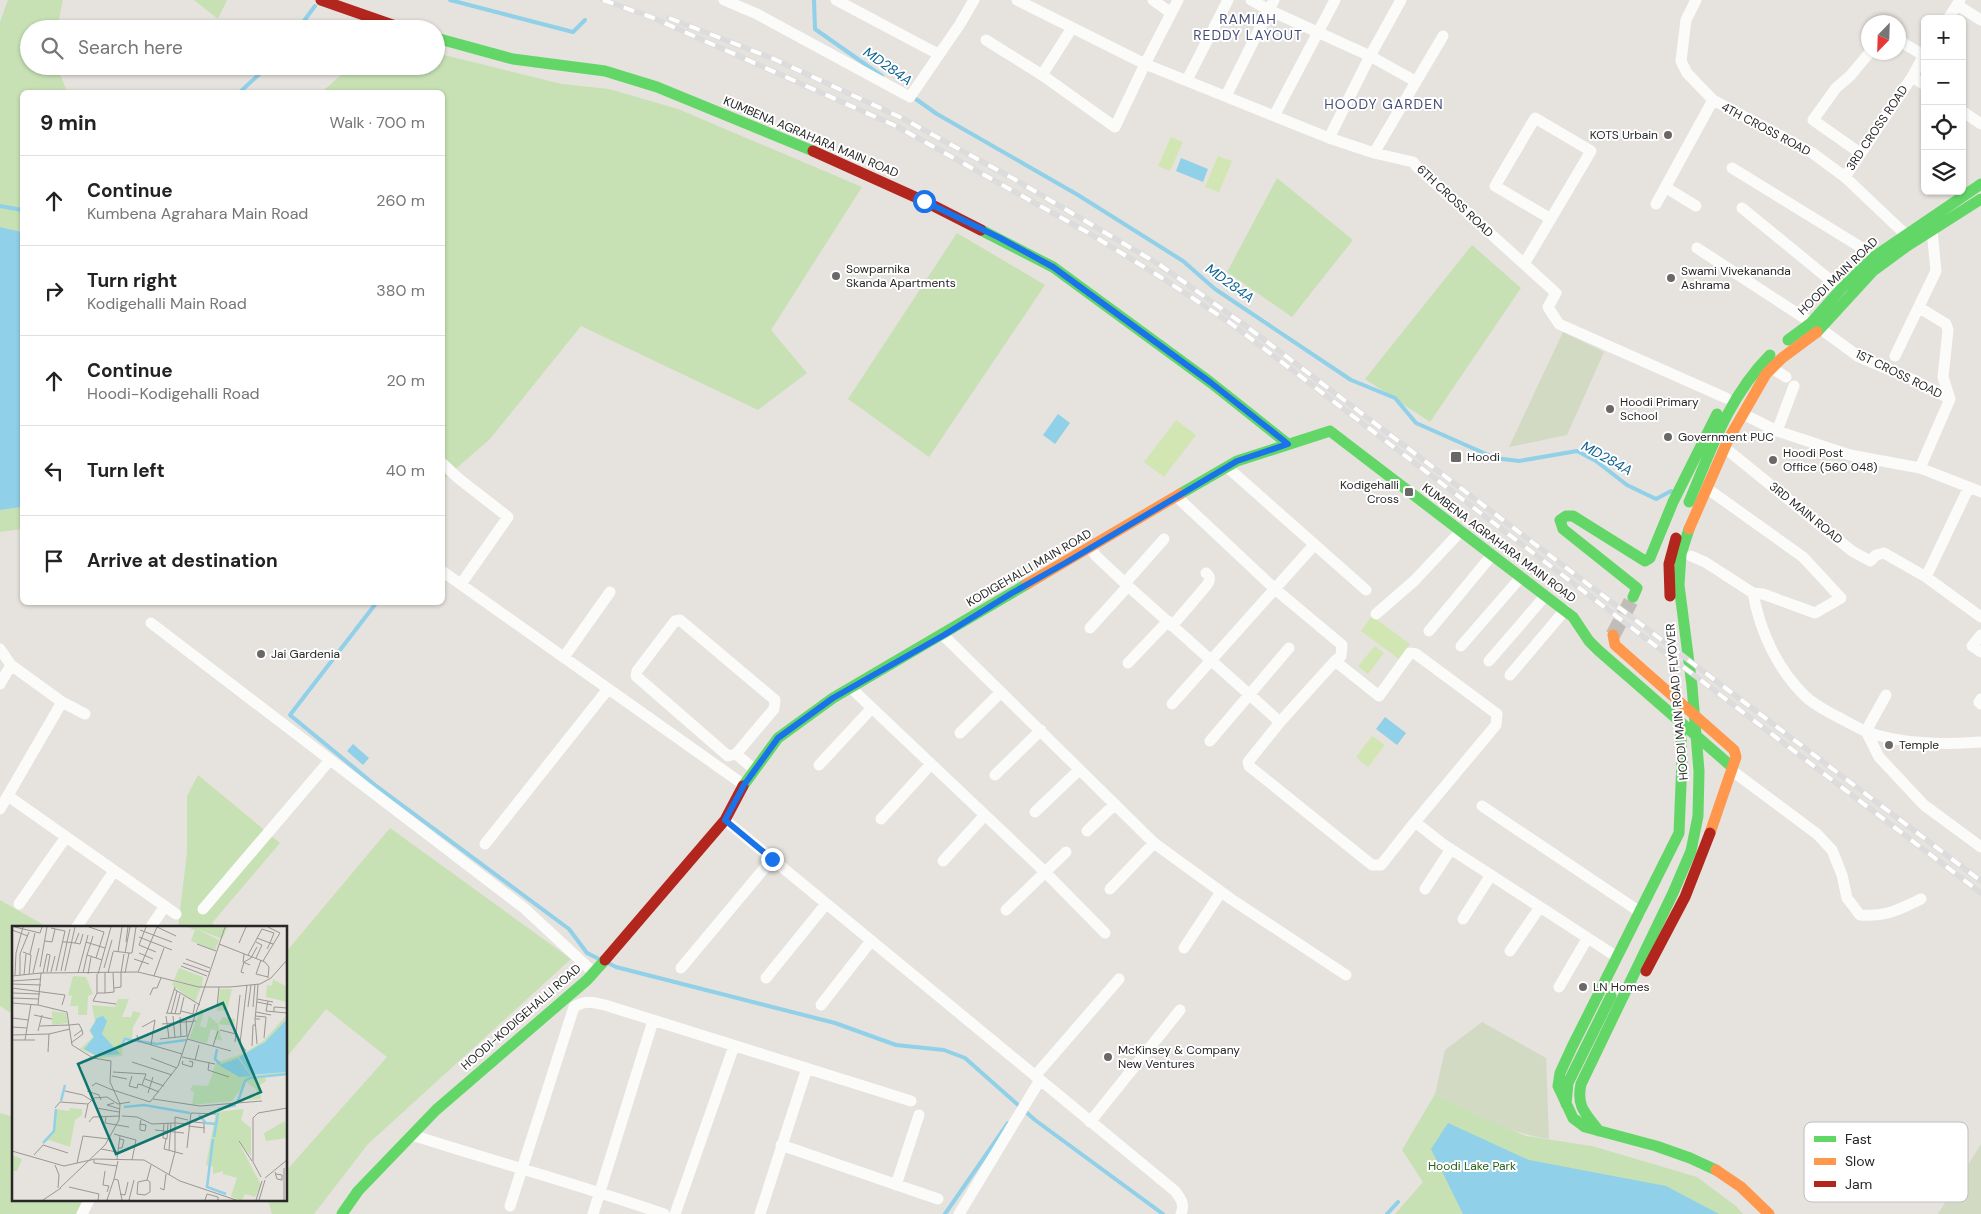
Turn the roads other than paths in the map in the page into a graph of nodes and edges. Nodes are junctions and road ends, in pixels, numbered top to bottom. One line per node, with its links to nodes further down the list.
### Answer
1 (321, 0): 17 (street)
2 (724, 0): 26 (street)
3 (836, 0): 26 (street)
4 (974, 0): 26 (street)
5 (1017, 0): 19 (street, 6TH CROSS ROAD)
6 (1153, 0): 15 (street)
7 (1178, 0): 15 (street)
8 (1228, 0): 33 (street)
9 (1251, 0): 14 (street)
10 (1335, 0): 20 (street)
11 (1401, 0): 27 (street)
12 (1696, 0): 37 (street, 4TH CROSS ROAD)
13 (1959, 3): 16 (street); 18 (street)
14 (1272, 5): 20 (street); 36 (street)
15 (1171, 12): 30 (street)
16 (1951, 15)
17 (378, 20)
18 (1981, 20)
19 (1072, 28): 30 (street, 6TH CROSS ROAD); 31 (street)
20 (1318, 33): 27 (street); 39 (street)
21 (1443, 36): 34 (street)
22 (445, 40): 68 (street, KUMBENA AGRAHARA MAIN ROAD)
23 (986, 40): 31 (street)
24 (1906, 44): 25 (street)
25 (1921, 52)
26 (938, 54)
27 (1370, 56): 34 (street); 41 (street)
28 (1863, 60): 43 (street)
29 (1921, 60): 32 (street, 3RD CROSS ROAD)
30 (1145, 64): 31 (street); 33 (street, 6TH CROSS ROAD)
31 (1042, 75)
32 (1912, 77): 35 (street); 43 (street, 3RD CROSS ROAD)
33 (1187, 80): 36 (street, 6TH CROSS ROAD)
34 (1415, 81): 42 (street)
35 (1921, 83)
36 (1226, 96): 39 (street, 6TH CROSS ROAD)
37 (1713, 100): 45 (street, 4TH CROSS ROAD); 46 (street)
38 (1966, 114): 40 (street)
39 (1274, 116): 41 (street, 6TH CROSS ROAD)
40 (1981, 124)
41 (1329, 138): 42 (street, 6TH CROSS ROAD)
42 (1374, 153): 57 (street, 6TH CROSS ROAD)
43 (1860, 153): 45 (street, 3RD CROSS ROAD)
44 (1732, 168): 56 (street)
45 (1845, 178): 54 (street, 4TH CROSS ROAD)
46 (1665, 187): 49 (street); 50 (street)
47 (1979, 188): 54 (street, HOODI MAIN ROAD)
48 (1981, 199): 53 (street)
49 (1656, 204)
50 (1696, 206)
51 (1742, 208): 58 (street)
52 (1551, 219): 52 (street); 57 (street)
53 (1932, 230): 59 (street); 60 (street)
54 (1905, 234): 56 (street, HOODI MAIN ROAD)
55 (1697, 248): 60 (street, 1ST CROSS ROAD)
56 (1875, 256): 58 (street, HOODI MAIN ROAD)
57 (1524, 264): 63 (street, 6TH CROSS ROAD)
58 (1841, 289): 60 (street, HOODI MAIN ROAD)
59 (1920, 308): 61 (street); 64 (street)
60 (1816, 326): 62 (street, HOODI MAIN ROAD); 64 (street, 1ST CROSS ROAD)
61 (1895, 356)
62 (1769, 365): 63 (street); 65 (street); 67 (street); 202 (street, HOODI MAIN ROAD FLYOVER); 204 (street, HOODI MAIN ROAD FLYOVER)
63 (1726, 398): 81 (street)
64 (1950, 399): 72 (street, 1ST CROSS ROAD)
65 (1749, 417): 67 (street); 69 (street)
66 (1330, 430): 68 (street, KODIGEHALLI MAIN ROAD); 77 (street, KUMBENA AGRAHARA MAIN ROAD)
67 (1778, 431): 72 (street)
68 (1288, 444): 71 (street, KODIGEHALLI MAIN ROAD)
69 (1730, 452): 74 (street); 87 (street, 3RD MAIN ROAD)
70 (445, 466): 88 (street)
71 (1227, 468): 76 (street, KODIGEHALLI MAIN ROAD); 79 (street)
72 (1920, 468): 73 (street)
73 (1969, 487): 75 (street); 87 (street)
74 (1712, 492): 83 (street); 93 (street)
75 (1981, 492)
76 (1177, 497): 80 (street, KODIGEHALLI MAIN ROAD); 90 (street)
77 (1461, 531): 82 (street, KUMBENA AGRAHARA MAIN ROAD); 97 (street)
78 (1164, 539): 89 (street)
79 (1314, 545): 90 (street); 91 (street)
80 (1091, 548): 89 (street); 104 (street, KODIGEHALLI MAIN ROAD)
81 (1654, 550): 83 (street); 95 (street)
82 (1492, 555): 86 (street, KUMBENA AGRAHARA MAIN ROAD); 102 (street)
83 (1691, 556): 93 (street)
84 (445, 573): 88 (street)
85 (1206, 573): 100 (street)
86 (1520, 577): 94 (street, KUMBENA AGRAHARA MAIN ROAD); 106 (street)
87 (1926, 578): 98 (street)
88 (461, 584): 110 (street)
89 (1126, 585): 100 (street); 101 (street)
90 (1276, 588): 111 (street); 113 (street)
91 (1366, 590)
92 (610, 592): 110 (street)
93 (1752, 593): 132 (street)
94 (1545, 596): 96 (street, KUMBENA AGRAHARA MAIN ROAD); 112 (street)
95 (1633, 598)
96 (1565, 610): 116 (street); 130 (street, KUMBENA AGRAHARA MAIN ROAD)
97 (1376, 614)
98 (1981, 617)
99 (151, 623): 137 (street)
100 (1170, 623): 111 (street); 114 (street)
101 (1090, 628)
102 (1429, 632)
103 (1981, 634): 109 (street)
104 (944, 635): 118 (street, KODIGEHALLI MAIN ROAD); 120 (street)
105 (1613, 635): 140 (street)
106 (1460, 646)
107 (1289, 648): 121 (street)
108 (0, 649): 115 (street)
109 (1981, 652)
110 (564, 657): 119 (street)
111 (1212, 661): 121 (street); 125 (street)
112 (1489, 661)
113 (1335, 662): 129 (street); 155 (street)
114 (1128, 663)
115 (11, 665): 117 (street); 124 (street)
116 (1510, 676)
117 (0, 684)
118 (851, 688): 127 (street); 141 (street, KODIGEHALLI MAIN ROAD)
119 (608, 689): 144 (street); 159 (street)
120 (1001, 692): 131 (street); 133 (street)
121 (1250, 694): 129 (street); 134 (street)
122 (1886, 694): 132 (street)
123 (1981, 699): 126 (street)
124 (62, 702): 128 (street); 145 (street)
125 (1172, 704)
126 (1981, 704)
127 (872, 708): 138 (street); 139 (street)
128 (85, 714)
129 (1280, 722): 155 (street)
130 (1680, 722): 140 (street, KUMBENA AGRAHARA MAIN ROAD); 146 (street)
131 (1041, 730): 142 (street); 143 (street)
132 (1866, 731): 135 (street); 160 (street)
133 (960, 733)
134 (1210, 741)
135 (1981, 742)
136 (736, 754): 136 (street); 141 (street)
137 (330, 760): 176 (street); 189 (street)
138 (931, 764): 152 (street); 153 (street)
139 (819, 765)
140 (1733, 765): 147 (street); 171 (street)
141 (755, 770): 144 (street, KODIGEHALLI MAIN ROAD)
142 (1079, 770): 148 (street); 151 (street)
143 (995, 775)
144 (744, 785): 154 (street, HOODI-KODIGEHALLI ROAD)
145 (8, 796): 150 (street); 157 (street)
146 (1681, 796): 147 (street); 178 (street)
147 (1719, 803): 204 (street)
148 (1115, 804): 156 (street); 158 (street)
149 (1482, 806): 178 (street)
150 (0, 809)
151 (1035, 812)
152 (985, 815): 164 (street); 166 (street)
153 (880, 819)
154 (725, 820): 163 (street); 189 (street, HOODI-KODIGEHALLI ROAD)
155 (1414, 822): 161 (street)
156 (1086, 831)
157 (66, 837): 165 (street); 172 (street)
158 (1154, 843): 168 (street); 170 (street)
159 (485, 844)
160 (1981, 847)
161 (1452, 849): 167 (street); 169 (street)
162 (1066, 852): 166 (street)
163 (772, 859): 173 (street); 190 (street)
164 (943, 861)
165 (114, 871): 174 (street); 181 (street)
166 (1045, 872): 177 (street); 183 (street)
167 (1491, 875): 175 (street); 180 (street)
168 (1110, 889)
169 (1425, 889)
170 (1221, 892): 186 (street); 191 (street)
171 (1921, 899)
172 (19, 904)
173 (826, 904): 185 (street); 192 (street)
174 (165, 906): 179 (street); 182 (street)
175 (1540, 907): 184 (street); 187 (street)
176 (203, 909)
177 (1006, 910)
178 (1640, 912): 188 (street)
179 (176, 914)
180 (1463, 919)
181 (77, 926)
182 (151, 926)
183 (1105, 933)
184 (1587, 939): 188 (street); 194 (street)
185 (871, 941): 195 (street); 200 (street)
186 (1184, 948)
187 (1510, 951)
188 (1616, 957): 202 (street)
189 (600, 964): 207 (street, HOODI-KODIGEHALLI ROAD)
190 (681, 968)
191 (1346, 975)
192 (766, 978)
193 (1119, 979): 200 (street)
194 (1559, 987)
195 (821, 1005)
196 (1180, 1010): 205 (street)
197 (653, 1021): 198 (street); 209 (street); 211 (street)
198 (734, 1046): 199 (street); 220 (street)
199 (807, 1068): 201 (street); 208 (street)
200 (1038, 1078): 205 (street); 222 (street)
201 (911, 1101)
202 (1566, 1104): 206 (street)
203 (918, 1115): 210 (street)
204 (1588, 1117): 206 (street)
205 (1090, 1122): 215 (street)
206 (1599, 1131): 223 (street)
207 (412, 1135): 209 (street); 217 (street, HOODI-KODIGEHALLI ROAD)
208 (782, 1145): 210 (street); 221 (street)
209 (523, 1170): 211 (street); 214 (street)
210 (896, 1185): 212 (street)
211 (601, 1192): 218 (street); 219 (street)
212 (938, 1200)
213 (88, 1202): 216 (street)
214 (510, 1206)
215 (1181, 1213)
216 (82, 1214)
217 (342, 1214)
218 (593, 1214)
219 (664, 1214)
220 (676, 1214)
221 (760, 1214)
222 (959, 1214)
223 (1769, 1214)

